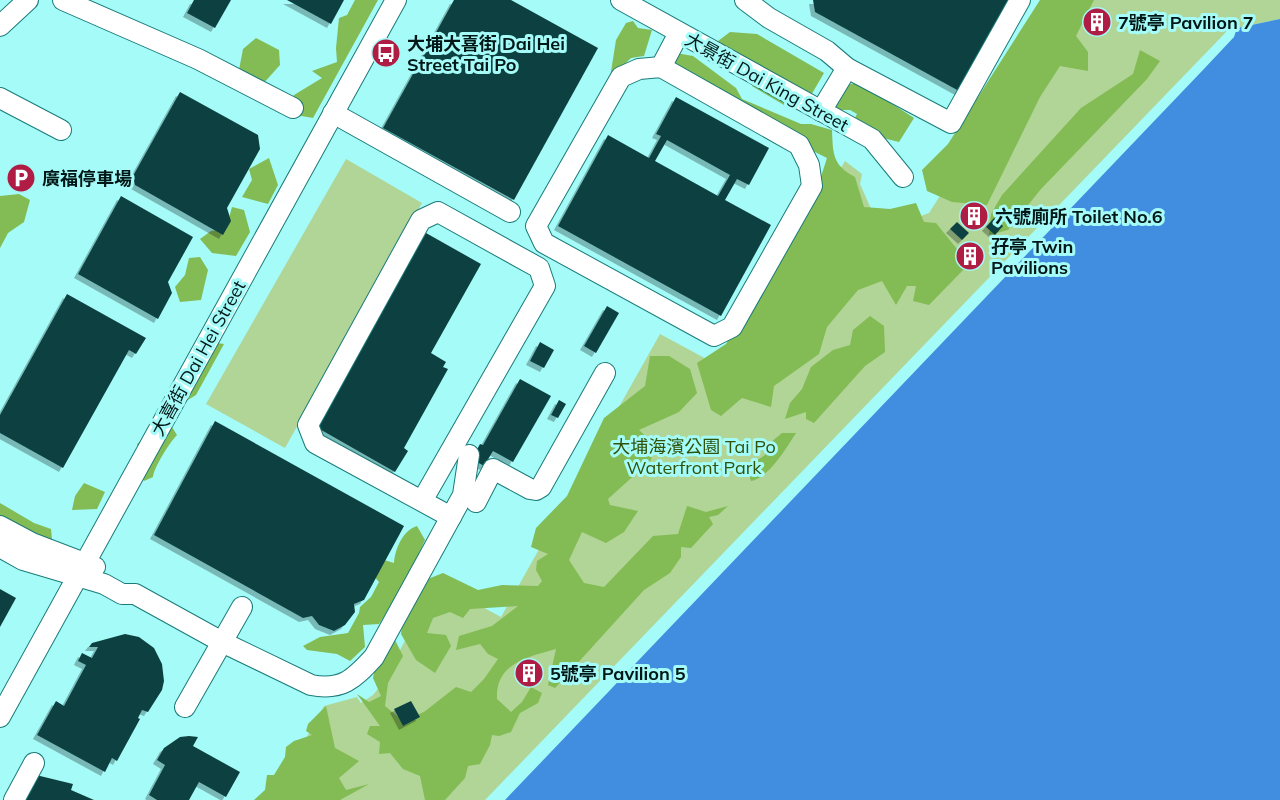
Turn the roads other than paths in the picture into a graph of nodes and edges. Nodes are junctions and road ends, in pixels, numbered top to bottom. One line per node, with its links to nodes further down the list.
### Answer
1 (28, 0): 7 (street)
2 (63, 0): 12 (street)
3 (396, 0): 14 (street, 大喜街 Dai Hei Street)
4 (621, 0): 8 (street, 大景街 Dai King Street)
5 (745, 0): 10 (street)
6 (1020, 0): 10 (street)
7 (0, 26)
8 (679, 33): 9 (street); 13 (street, 大景街 Dai King Street)
9 (661, 67): 9 (street)
10 (847, 68): 13 (street)
11 (0, 98): 15 (street)
12 (292, 108)
13 (821, 111): 16 (street, 大景街 Dai King Street)
14 (333, 113): 17 (street); 25 (street, 大喜街 Dai Hei Street)
15 (61, 130)
16 (903, 177)
17 (510, 212)
18 (605, 373): 21 (street)
19 (469, 455): 21 (street)
20 (422, 501): 20 (street); 22 (street)
21 (476, 502): 22 (street)
22 (451, 517): 27 (street)
23 (0, 525): 25 (street)
24 (0, 547): 25 (street)
25 (81, 570): 27 (street); 28 (street, 大喜街 Dai Hei Street)
26 (242, 607): 27 (street)
27 (222, 642): 29 (street)
28 (4, 700)
29 (185, 706)
30 (34, 763): 31 (street)
31 (14, 800)

